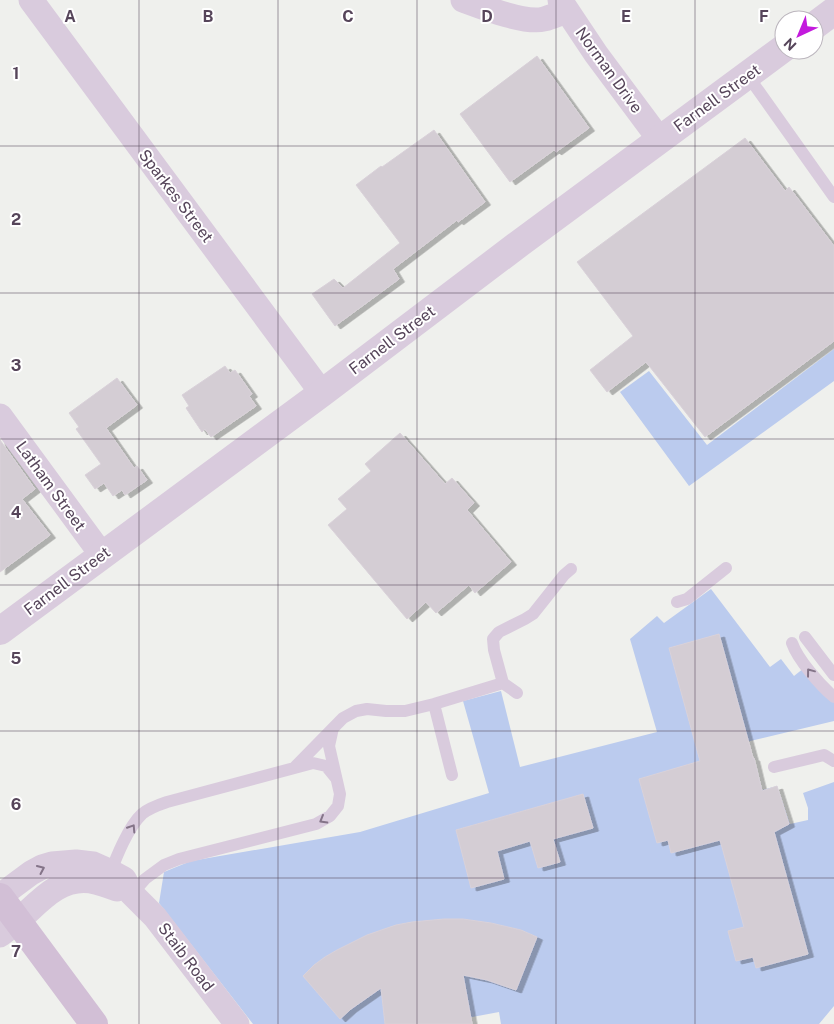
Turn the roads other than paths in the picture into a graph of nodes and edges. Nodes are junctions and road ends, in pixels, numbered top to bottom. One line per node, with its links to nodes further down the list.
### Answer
1 (31, 0): 10 (street, Sparkes Street)
2 (463, 0): 3 (street)
3 (564, 5): 8 (street, Norman Drive)
4 (834, 10): 5 (street)
5 (824, 18)
6 (774, 56): 7 (street, Farnell Street)
7 (748, 76): 8 (street, Farnell Street); 9 (lane)
8 (660, 140): 10 (street, Farnell Street)
9 (834, 197)
10 (322, 393): 12 (street, Farnell Street)
11 (0, 416): 12 (street, Latham Street)
12 (102, 555): 16 (street, Farnell Street)
13 (726, 568): 15 (lane)
14 (571, 569): 20 (lane)
15 (677, 602)
16 (0, 631)
17 (805, 637): 19 (lane)
18 (792, 643): 22 (lane, one-way to 18)
19 (834, 675)
20 (503, 683): 21 (lane); 23 (lane)
21 (517, 693)
22 (834, 697)
23 (434, 704): 24 (lane); 28 (lane)
24 (334, 728): 27 (lane); 29 (lane)
25 (834, 761): 26 (lane)
26 (774, 767)
27 (294, 768): 29 (lane); 30 (lane, one-way to 27)
28 (452, 775)
29 (336, 779): 31 (lane, one-way to 31)
30 (108, 878): 31 (street, Staib Road); 32 (street, Staib Road, one-way to 30); 33 (street, Staib Road)
31 (132, 894): 35 (street, Staib Road)
32 (0, 896): 33 (main road)
33 (9, 928): 34 (main road)
34 (94, 1024)
35 (236, 1024)

